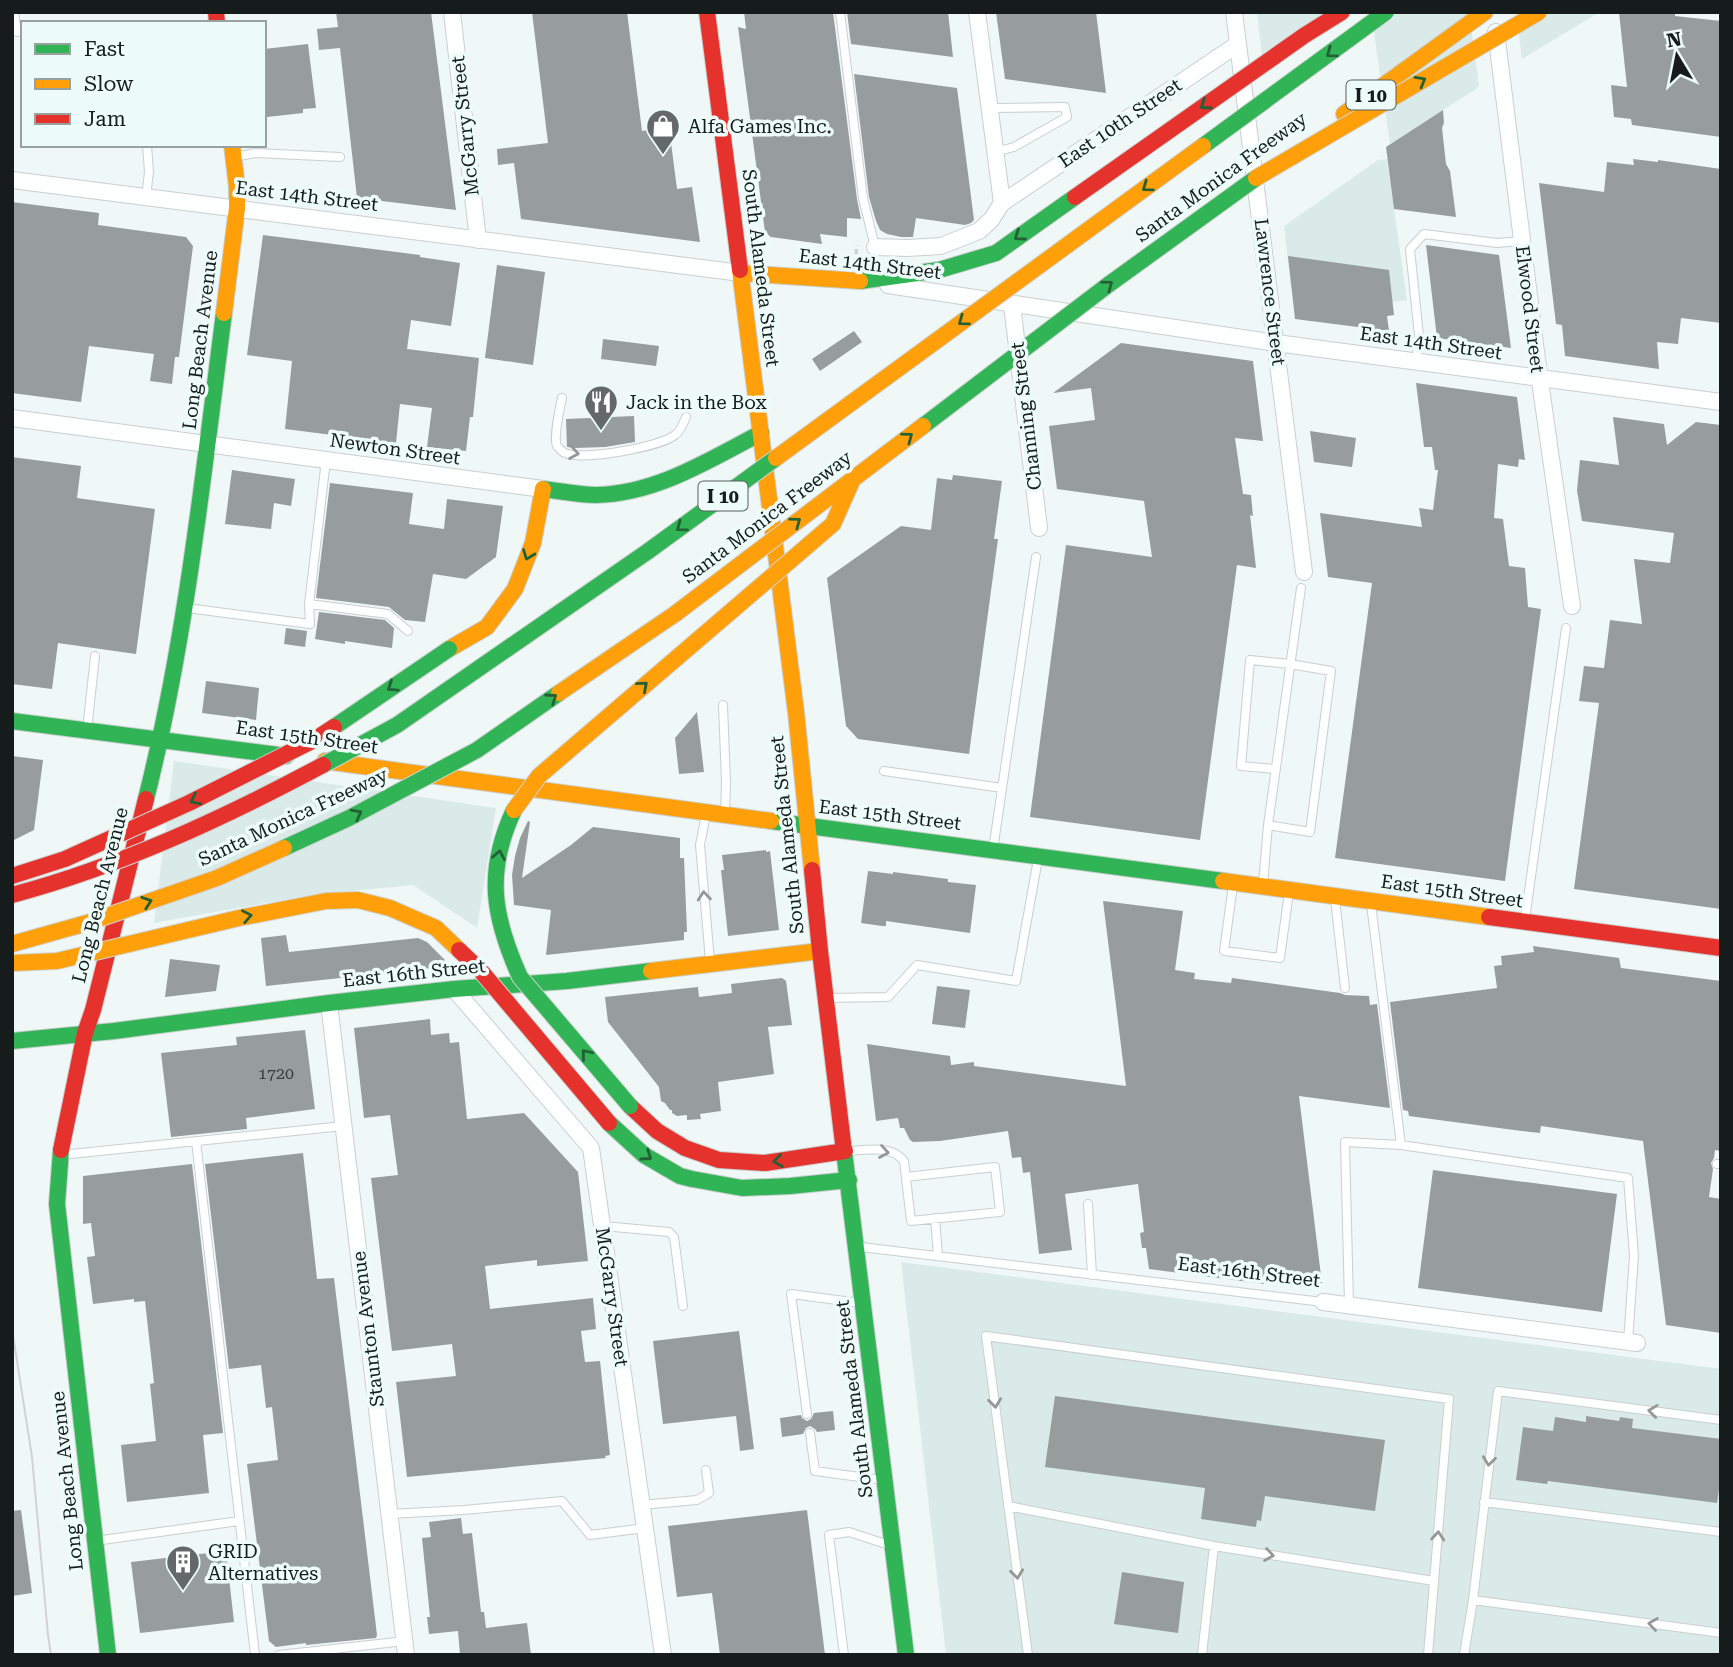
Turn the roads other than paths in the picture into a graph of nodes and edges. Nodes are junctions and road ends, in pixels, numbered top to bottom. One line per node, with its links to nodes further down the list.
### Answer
1 (14, 12): 12 (lane)
2 (452, 12): 24 (street, McGarry Street)
3 (707, 12): 27 (main road, South Alameda Street)
4 (841, 12): 26 (lane)
5 (977, 12): 14 (street)
6 (1234, 12): 13 (street, Lawrence Street)
7 (1342, 12): 28 (main road, one-way to 28, bridge)
8 (1386, 12): 69 (main road, Santa Monica Freeway / I 10, one-way to 69, bridge)
9 (1485, 12): 19 (main road, Santa Monica Freeway / I 10, bridge)
10 (1494, 12): 25 (street, Elwood Street)
11 (1539, 12): 19 (main road, one-way to 11, bridge)
12 (17, 32)
13 (1238, 44): 22 (street, East 10th Street); 30 (street, Lawrence Street)
14 (989, 108): 17 (street); 17 (lane)
15 (148, 147): 21 (lane)
16 (233, 151): 18 (lane); 23 (main road, Long Beach Avenue)
17 (995, 152): 22 (street)
18 (340, 157)
19 (1256, 178): 40 (main road, Santa Monica Freeway / I 10, one-way to 19, bridge)
20 (12, 180): 21 (street, East 14th Street)
21 (146, 197): 23 (street, East 14th Street)
22 (1002, 202): 26 (street, East 10th Street)
23 (237, 208): 24 (street, East 14th Street); 38 (main road, Long Beach Avenue)
24 (478, 240): 27 (street, East 14th Street)
25 (1522, 241): 31 (lane); 32 (street, Elwood Street)
26 (876, 247)
27 (741, 272): 28 (main road, East 14th Street); 37 (main road, South Alameda Street)
28 (860, 281): 29 (street, East 14th Street)
29 (1012, 305): 30 (street, East 14th Street); 42 (street, Channing Street)
30 (1276, 343): 31 (street, East 14th Street); 44 (street, Lawrence Street)
31 (1416, 362): 32 (street, East 14th Street)
32 (1539, 379): 34 (street, East 14th Street); 46 (street, Elwood Street)
33 (562, 398): 35 (lane, one-way to 35)
34 (1721, 402)
35 (687, 417)
36 (12, 418): 38 (street, Newton Street)
37 (761, 433): 41 (main road, Newton Street); 62 (main road, South Alameda Street)
38 (208, 445): 39 (street, Newton Street); 47 (main road, Long Beach Avenue)
39 (326, 460): 41 (street, Newton Street); 45 (lane)
40 (854, 479): 73 (main road, Santa Monica Freeway / I 10, one-way to 40, bridge); 87 (main road, one-way to 40, bridge)
41 (543, 489): 65 (main road, one-way to 65, bridge)
42 (1039, 528)
43 (1036, 557): 58 (lane)
44 (1302, 580): 51 (lane)
45 (309, 604): 47 (lane); 49 (lane)
46 (1572, 606)
47 (184, 608): 55 (main road, Long Beach Avenue)
48 (1566, 628): 72 (lane)
49 (408, 631)
50 (95, 656): 54 (lane)
51 (1290, 664): 56 (lane); 56 (lane); 61 (lane)
52 (723, 705): 60 (lane)
53 (12, 721): 54 (main road, East 15th Street)
54 (87, 730): 55 (main road, East 15th Street)
55 (161, 739): 59 (main road, East 15th Street); 82 (main road, Long Beach Avenue)
56 (1276, 769): 61 (lane)
57 (884, 771): 58 (lane)
58 (1002, 788): 63 (lane)
59 (707, 812): 60 (main road, East 15th Street); 77 (lane, one-way to 59)
60 (725, 814): 62 (main road, East 15th Street)
61 (1268, 825): 67 (lane)
62 (808, 826): 63 (main road, East 15th Street); 75 (main road, South Alameda Street)
63 (993, 850): 64 (main road, East 15th Street)
64 (1038, 856): 66 (main road, East 15th Street); 80 (lane)
65 (12, 876)
66 (1233, 883): 67 (main road, East 15th Street); 68 (lane)
67 (1263, 887): 68 (main road, East 15th Street)
68 (1289, 890): 70 (main road, East 15th Street)
69 (12, 894)
70 (1334, 896): 71 (main road, East 15th Street); 78 (lane)
71 (1371, 901): 72 (main road, East 15th Street); 86 (lane)
72 (1524, 922): 74 (main road, East 15th Street)
73 (12, 944)
74 (1721, 948)
75 (820, 951): 77 (main road, East 16th Street); 80 (main road, South Alameda Street)
76 (12, 962): 90 (main road, one-way to 90, bridge)
77 (710, 964): 79 (main road, East 16th Street)
78 (1345, 988)
79 (454, 989): 81 (main road, East 16th Street); 93 (street, McGarry Street)
80 (826, 998): 87 (main road, South Alameda Street)
81 (329, 1003): 82 (main road, East 16th Street); 84 (street, Staunton Avenue)
82 (85, 1033): 83 (main road, East 16th Street); 88 (main road, Long Beach Avenue)
83 (12, 1041)
84 (344, 1126): 85 (lane); 110 (street, Staunton Avenue)
85 (195, 1141): 88 (lane); 111 (lane)
86 (1401, 1145): 99 (lane); 101 (lane)
87 (845, 1151): 89 (lane, one-way to 89); 90 (main road, South Alameda Street)
88 (61, 1155): 114 (main road, Long Beach Avenue)
89 (906, 1177): 92 (lane); 92 (lane)
90 (849, 1180): 94 (main road, South Alameda Street)
91 (1088, 1204): 96 (lane)
92 (935, 1218): 95 (lane)
93 (603, 1226): 100 (lane); 108 (street, McGarry Street)
94 (857, 1247): 95 (lane, East 16th Street); 98 (main road, South Alameda Street)
95 (938, 1256): 96 (lane, East 16th Street)
96 (1092, 1275): 97 (lane, East 16th Street)
97 (1323, 1302): 99 (street, East 16th Street)
98 (863, 1303): 102 (lane); 106 (main road, South Alameda Street)
99 (1349, 1304): 101 (street, East 16th Street)
100 (683, 1306)
101 (1632, 1342)
102 (807, 1414)
103 (1721, 1420): 107 (lane, one-way to 107)
104 (810, 1433): 106 (lane)
105 (706, 1471): 108 (lane)
106 (885, 1481): 115 (main road, South Alameda Street)
107 (1484, 1502): 113 (lane); 118 (lane)
108 (641, 1505): 112 (street, McGarry Street)
109 (1008, 1506): 116 (lane); 117 (lane, one-way to 109); 127 (lane, one-way to 127)
110 (390, 1514): 112 (lane); 120 (street, Staunton Avenue)
111 (239, 1521): 114 (lane); 122 (lane)
112 (645, 1528): 124 (street, McGarry Street)
113 (1721, 1532)
114 (95, 1541): 121 (main road, Long Beach Avenue)
115 (893, 1546): 125 (lane); 126 (main road, South Alameda Street)
116 (1214, 1546): 117 (lane, one-way to 117); 128 (lane)
117 (1434, 1581): 129 (lane)
118 (1473, 1600): 119 (lane, one-way to 118); 130 (lane)
119 (1721, 1633)
120 (405, 1648): 123 (lane)
121 (108, 1655)
122 (255, 1655)
123 (279, 1655)
124 (663, 1655)
125 (844, 1655)
126 (906, 1655)
127 (1028, 1655)
128 (1202, 1655)
129 (1428, 1655)
130 (1464, 1655)

